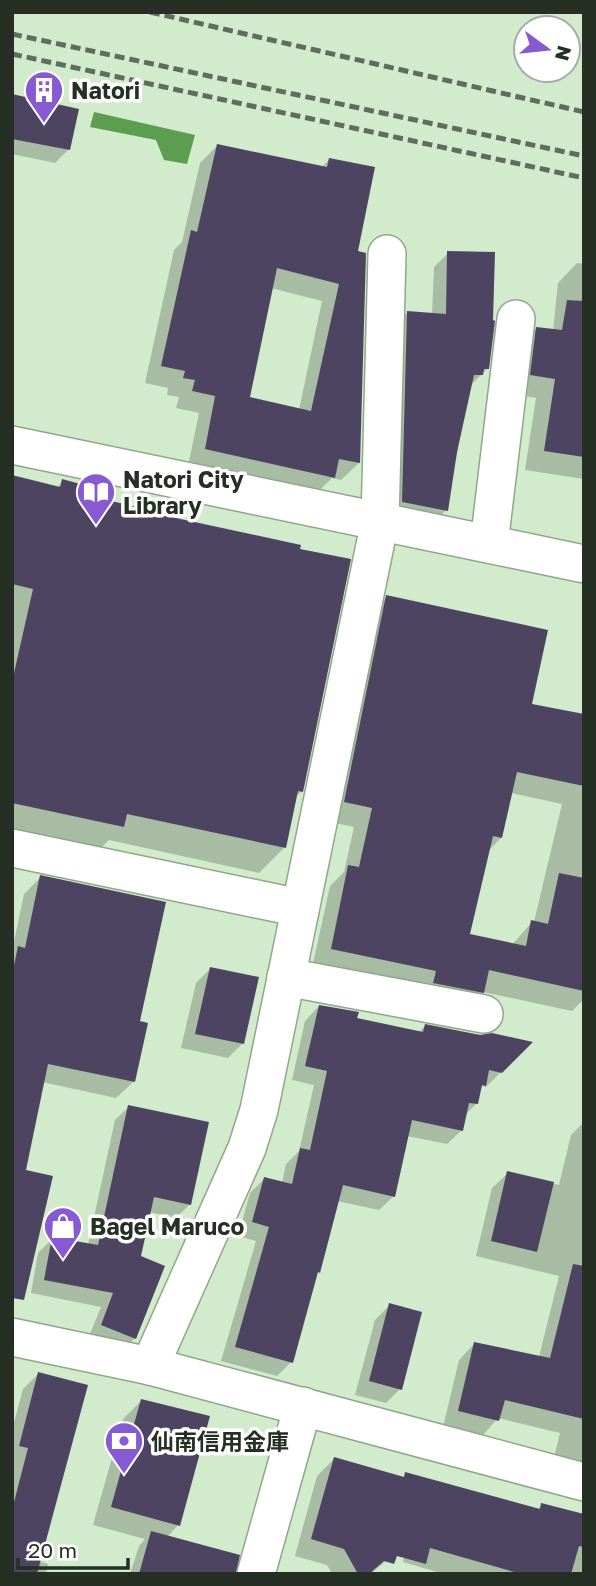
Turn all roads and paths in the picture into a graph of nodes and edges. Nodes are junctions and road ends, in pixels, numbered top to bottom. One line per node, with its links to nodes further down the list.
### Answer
1 (387, 254): 4 (street)
2 (516, 319): 5 (street)
3 (12, 445): 4 (street)
4 (380, 521): 5 (street); 8 (street)
5 (489, 544): 6 (street)
6 (584, 564)
7 (12, 848): 8 (street)
8 (300, 908): 9 (street)
9 (286, 977): 10 (street); 12 (street)
10 (484, 1014)
11 (12, 1337): 12 (street)
12 (150, 1366): 13 (street)
13 (303, 1406): 14 (street); 15 (street)
14 (584, 1482)
15 (256, 1574)

